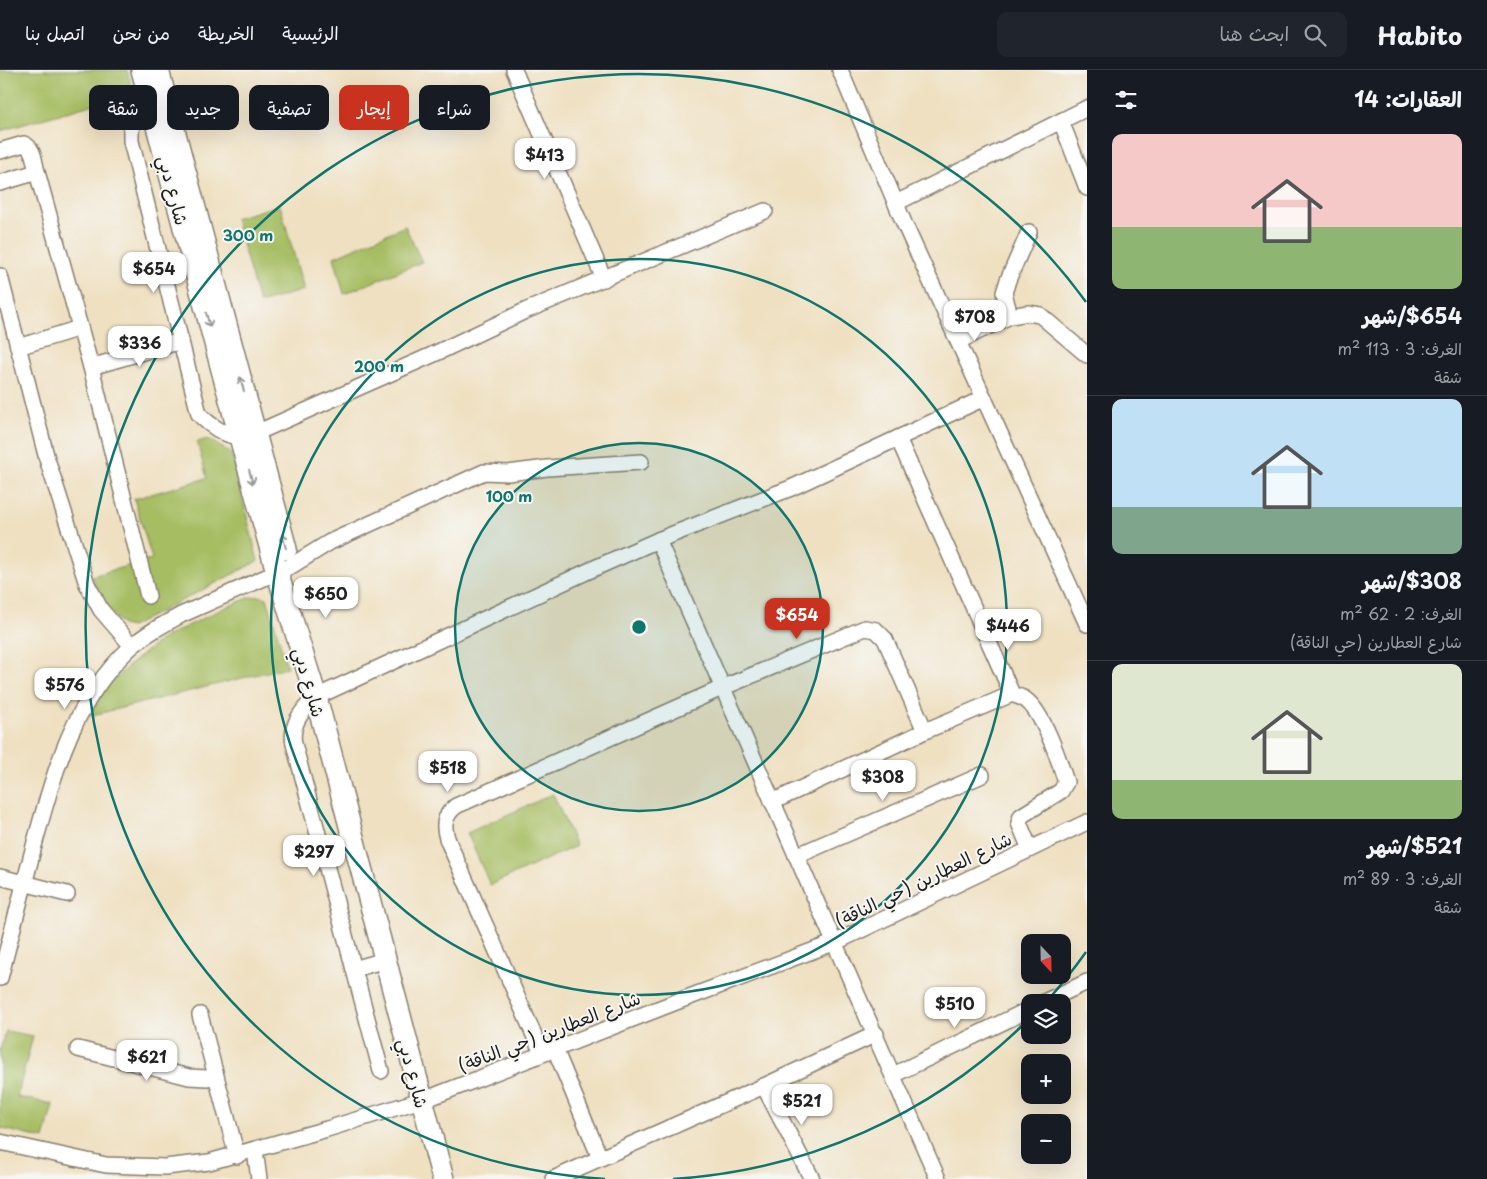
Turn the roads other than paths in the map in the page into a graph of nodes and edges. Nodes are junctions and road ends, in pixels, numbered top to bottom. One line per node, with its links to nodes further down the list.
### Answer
1 (142, 70): 5 (street, شارع دبي)
2 (158, 70): 27 (street, شارع دبي, one-way to 2)
3 (514, 70): 18 (street)
4 (840, 70): 14 (street)
5 (146, 85)
6 (1087, 108): 7 (street)
7 (1061, 121): 13 (street); 14 (street)
8 (157, 123): 27 (street, شارع دبي, one-way to 27)
9 (131, 130): 21 (street)
10 (0, 151): 11 (street)
11 (38, 172): 12 (street); 20 (street)
12 (0, 183)
13 (1087, 188)
14 (896, 203): 22 (street)
15 (765, 211): 18 (street)
16 (1029, 232): 19 (street)
17 (0, 276): 23 (street)
18 (604, 278): 27 (street)
19 (1010, 316): 22 (street); 24 (street)
20 (80, 328): 23 (street); 25 (street)
21 (181, 341): 25 (street); 27 (street)
22 (959, 342): 26 (street)
23 (18, 347): 34 (street)
24 (1087, 355)
25 (91, 367): 32 (street)
26 (984, 398): 28 (street); 33 (street)
27 (248, 435): 31 (street, شارع دبي)
28 (898, 438): 30 (street); 37 (street)
29 (641, 462): 31 (street)
30 (658, 540): 35 (street); 36 (street)
31 (284, 569): 34 (street); 36 (street, شارع دبي)
32 (148, 596)
33 (1087, 624)
34 (132, 646): 45 (street)
35 (722, 688): 38 (street); 40 (street); 57 (street)
36 (322, 694): 48 (street, شارع دبي); 49 (street); 62 (street, شارع دبي)
37 (1012, 694): 38 (street); 42 (street)
38 (925, 731): 40 (street)
39 (982, 775): 43 (street)
40 (772, 802): 43 (street)
41 (1087, 822): 42 (street, شارع العطارين (حي الناقة))
42 (1030, 849): 47 (street, شارع العطارين (حي الناقة))
43 (796, 856): 47 (street)
44 (0, 877): 45 (street)
45 (24, 883): 46 (street); 50 (street)
46 (67, 894)
47 (836, 942): 55 (street); 57 (street, شارع العطارين (حي الناقة))
48 (384, 960): 49 (street); 62 (street, شارع دبي)
49 (354, 968): 58 (street)
50 (0, 978)
51 (1087, 982): 52 (street)
52 (1061, 994)
53 (1021, 1014): 59 (street)
54 (200, 1015): 60 (street)
55 (876, 1034): 59 (street); 61 (street)
56 (78, 1049): 60 (street)
57 (549, 1051): 62 (street, شارع العطارين (حي الناقة)); 66 (street)
58 (381, 1071)
59 (893, 1075): 72 (street)
60 (216, 1076): 65 (street)
61 (764, 1086): 66 (street); 71 (street)
62 (427, 1098): 64 (street, شارع العطارين (حي الناقة)); 68 (street, شارع دبي); 69 (street, شارع دبي)
63 (0, 1142): 65 (street, شارع العطارين (حي الناقة))
64 (255, 1150): 65 (street, شارع العطارين (حي الناقة)); 67 (street)
65 (237, 1156)
66 (600, 1158): 70 (street)
67 (259, 1179)
68 (443, 1179)
69 (457, 1179)
70 (553, 1179)
71 (812, 1179)
72 (938, 1179)

